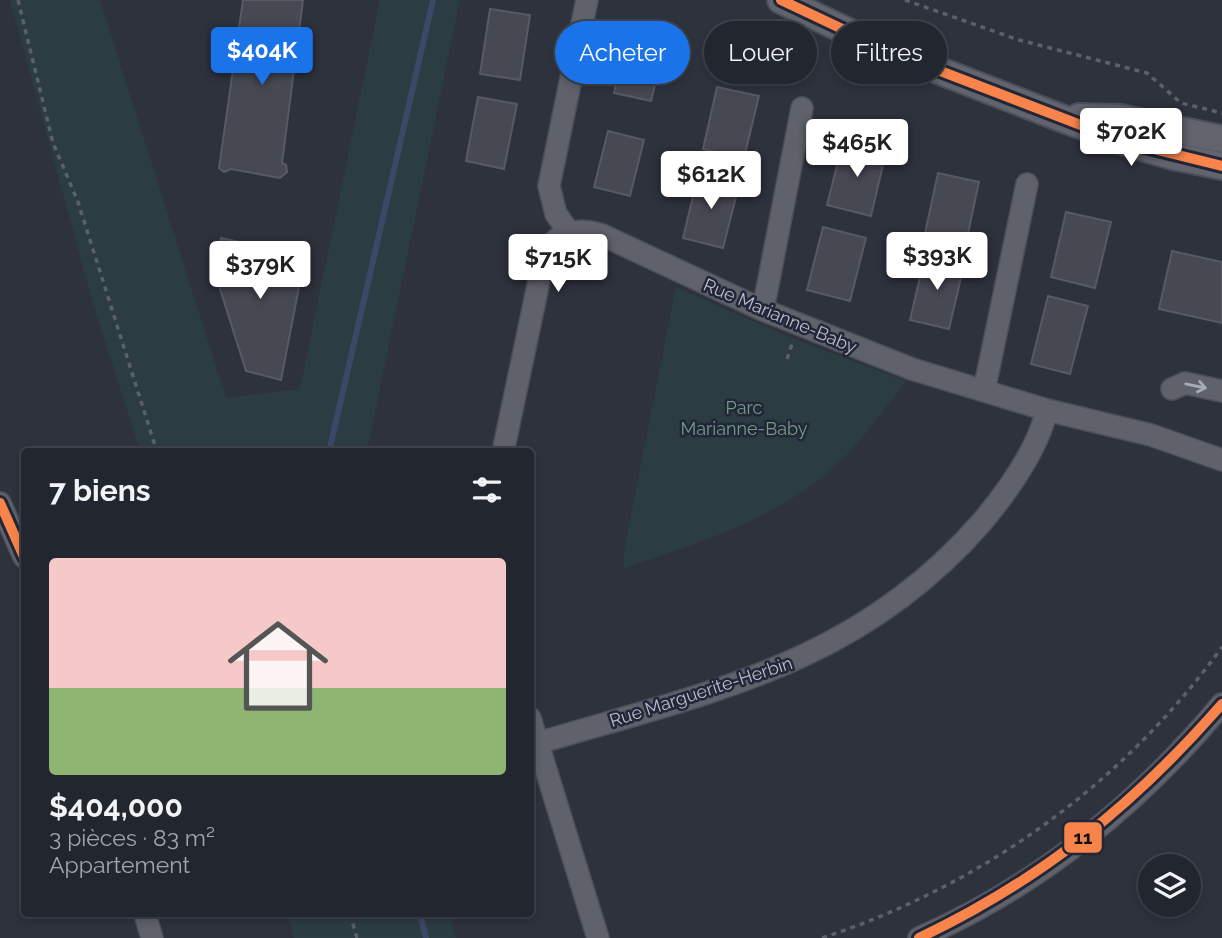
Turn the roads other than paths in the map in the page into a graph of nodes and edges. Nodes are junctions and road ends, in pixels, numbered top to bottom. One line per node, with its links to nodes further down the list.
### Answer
1 (587, 0): 8 (street)
2 (781, 0): 4 (main road)
3 (802, 108): 9 (street)
4 (1056, 116): 5 (main road); 6 (main road)
5 (1222, 139)
6 (1222, 166)
7 (1027, 184): 11 (street)
8 (569, 232): 9 (street, Rue Marianne-Baby); 14 (street)
9 (763, 310): 11 (street, Rue Marianne-Baby)
10 (1171, 389): 12 (street, one-way to 12)
11 (984, 391): 13 (street, Rue Marianne-Baby)
12 (1222, 391)
13 (1047, 410): 15 (street, Rue Marianne-Baby); 20 (street, Rue Marguerite-Herbin)
14 (504, 448)
15 (1222, 460)
16 (0, 503): 17 (street)
17 (21, 550)
18 (1222, 704): 24 (street)
19 (534, 730): 20 (street)
20 (538, 743): 23 (street)
21 (146, 917): 22 (street)
22 (152, 938)
23 (598, 938)
24 (919, 938)

